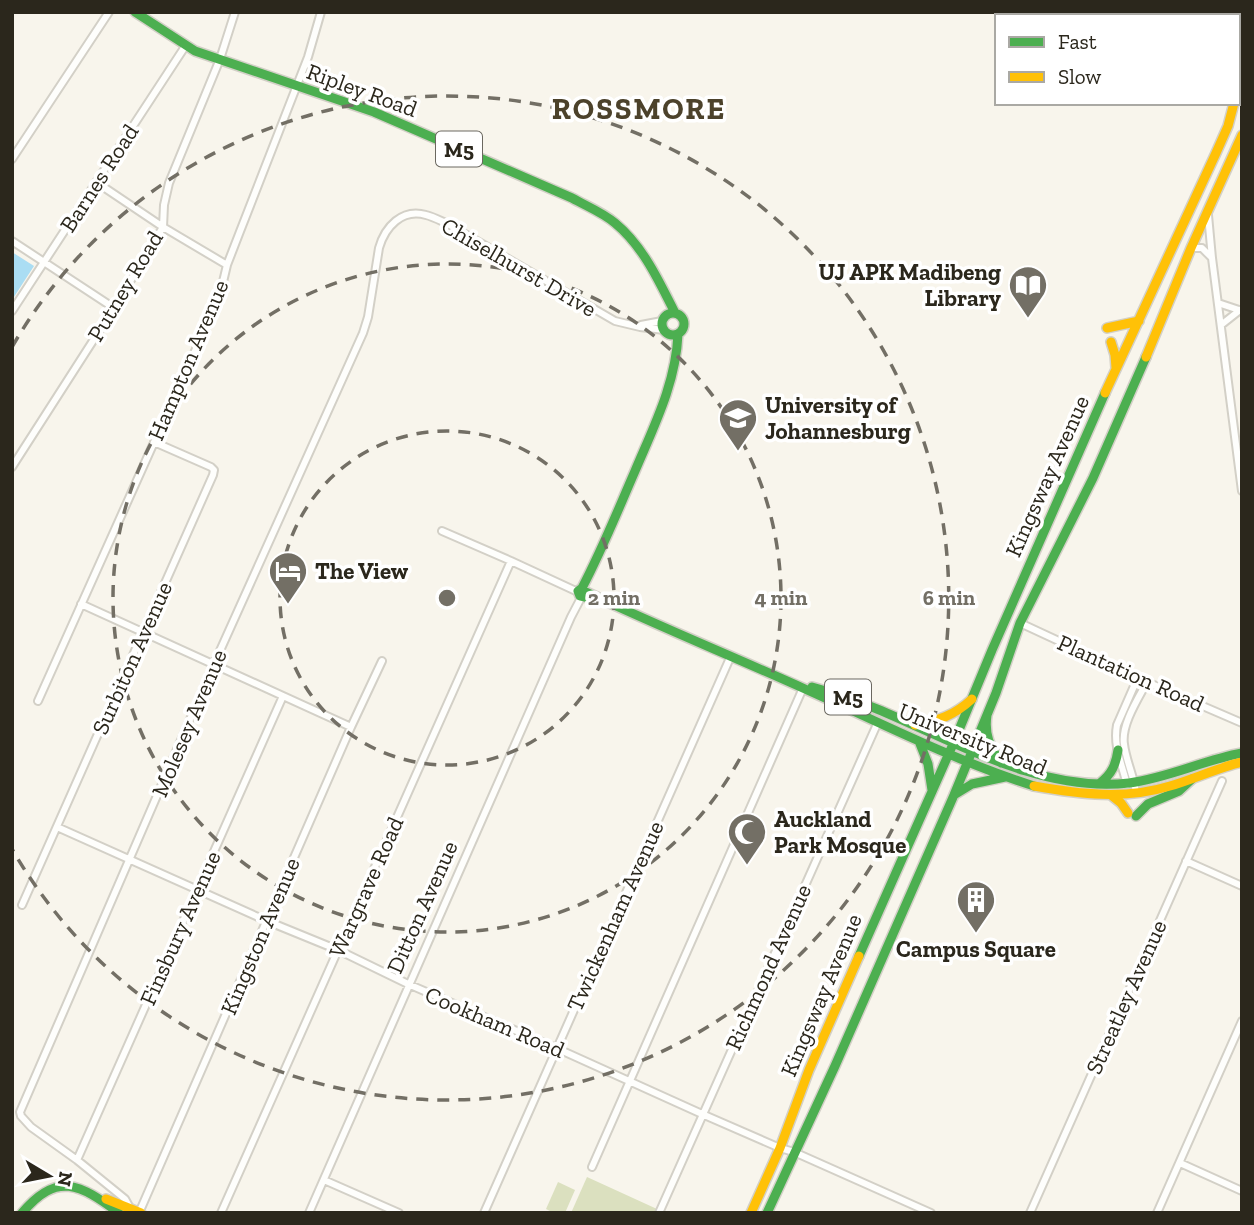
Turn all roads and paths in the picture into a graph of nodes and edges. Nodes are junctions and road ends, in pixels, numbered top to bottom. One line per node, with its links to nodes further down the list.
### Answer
1 (109, 12): 12 (street)
2 (135, 12): 6 (main road, Ripley Road / M5)
3 (235, 12): 7 (street, Putney Road)
4 (321, 12): 9 (street, Hampton Avenue)
5 (1240, 20): 8 (main road)
6 (186, 45): 7 (main road, Ripley Road / M5); 13 (street, Barnes Road)
7 (220, 59): 9 (main road, Ripley Road / M5); 15 (street, Putney Road)
8 (1240, 70)
9 (297, 86): 20 (street, Hampton Avenue); 26 (main road, Ripley Road / M5)
10 (1233, 105): 25 (main road, Kingsway Avenue)
11 (1242, 135): 14 (main road, Kingsway Avenue)
12 (12, 159)
13 (96, 182): 15 (street); 19 (street, Barnes Road)
14 (1207, 213): 17 (main road, Kingsway Avenue); 18 (street)
15 (163, 228): 20 (street); 22 (street, Putney Road)
16 (12, 241): 19 (street)
17 (1191, 248): 18 (street); 39 (main road, Kingsway Avenue)
18 (1212, 258): 21 (street)
19 (44, 262): 22 (street); 24 (street, Barnes Road)
20 (227, 265): 32 (street, Hampton Avenue)
21 (1217, 303): 23 (street); 27 (street)
22 (114, 308): 33 (street, Putney Road)
23 (1241, 311): 27 (street)
24 (12, 312)
25 (1139, 321): 28 (main road); 31 (main road, Kingsway Avenue)
26 (669, 325): 29 (street, Chiselhurst Drive); 37 (main road, Ditton Avenue)
27 (1221, 325): 34 (street)
28 (1107, 328)
29 (363, 333): 43 (street, Molesey Avenue)
30 (1111, 342): 31 (main road)
31 (1116, 369): 49 (main road, Kingsway Avenue)
32 (154, 442): 38 (street, Hampton Avenue); 40 (street, Surbiton Avenue)
33 (12, 467)
34 (1242, 491)
35 (442, 531): 36 (street, University Road)
36 (511, 561): 37 (street, University Road); 81 (street, Wargrave Road)
37 (582, 592): 41 (main road, University Road / M5); 82 (street, Ditton Avenue)
38 (81, 604): 40 (street); 50 (street, Hampton Avenue)
39 (1020, 623): 45 (street, Plantation Road); 51 (main road, Kingsway Avenue)
40 (144, 632): 43 (street); 74 (street, Surbiton Avenue)
41 (730, 658): 44 (main road, University Road / M5); 84 (street, Twickenham Avenue)
42 (382, 661): 55 (street, Kingston Avenue)
43 (214, 664): 48 (street); 75 (street, Molesey Avenue)
44 (778, 677): 47 (main road, University Road / M5); 54 (main road, University Road / M5)
45 (1138, 677): 46 (street, Plantation Road); 59 (street)
46 (1147, 682): 53 (street, Plantation Road); 68 (street)
47 (803, 688): 52 (main road, University Road / M5); 85 (street)
48 (283, 696): 55 (street); 78 (street, Finsbury Avenue)
49 (972, 699): 54 (main road); 57 (main road, Kingsway Avenue)
50 (38, 701)
51 (987, 715): 58 (main road, Kingsway Avenue); 64 (main road)
52 (878, 722): 56 (main road, University Road / M5); 86 (street, Richmond Avenue)
53 (1242, 723)
54 (915, 725): 57 (main road, University Road / M5)
55 (351, 727): 80 (street, Kingston Avenue)
56 (919, 741): 61 (main road, University Road / M5); 70 (main road)
57 (954, 743): 58 (main road, University Road / M5); 61 (main road, Kingsway Avenue)
58 (972, 750): 62 (main road, Kingsway Avenue); 64 (main road, University Road / M5)
59 (1118, 750): 68 (street); 69 (main road)
60 (1242, 753): 68 (main road, M5)
61 (949, 754): 62 (main road, University Road / M5); 70 (main road, Kingsway Avenue)
62 (968, 762): 65 (main road, University Road / M5); 72 (main road, Kingsway Avenue)
63 (1242, 762): 66 (main road, University Road / M5)
64 (1002, 763): 69 (main road, University Road / M5)
65 (1005, 777): 72 (main road); 73 (main road, University Road / M5)
66 (1192, 778): 71 (main road, University Road / M5); 73 (main road)
67 (1222, 781): 76 (street, Streatley Avenue)
68 (1131, 782): 69 (main road, M5); 71 (street)
69 (1100, 783)
70 (932, 790): 87 (main road, Kingsway Avenue)
71 (1132, 794): 73 (main road, University Road / M5)
72 (954, 795): 88 (main road, Kingsway Avenue)
73 (1111, 795)
74 (57, 827): 75 (street, Cookham Road); 79 (street, Surbiton Avenue)
75 (131, 860): 78 (street, Cookham Road); 89 (street, Molesey Avenue)
76 (1186, 861): 77 (street); 106 (street, Streatley Avenue)
77 (1242, 886)
78 (197, 890): 80 (street, Cookham Road); 89 (street, Finsbury Avenue)
79 (22, 905)
80 (267, 921): 81 (street, Cookham Road); 95 (street, Kingston Avenue)
81 (338, 950): 82 (street, Cookham Road); 98 (street, Wargrave Road)
82 (408, 984): 84 (street, Cookham Road); 92 (street, Ditton Avenue)
83 (1242, 1021): 90 (street)
84 (556, 1048): 85 (street, Cookham Road); 101 (street, Twickenham Avenue)
85 (630, 1082): 86 (street, Cookham Road); 91 (street)
86 (702, 1114): 87 (street, Cookham Road); 102 (street, Richmond Avenue)
87 (779, 1148): 88 (street, Cookham Road); 103 (main road, Kingsway Avenue)
88 (794, 1152): 104 (main road, Kingsway Avenue); 105 (street, Cookham Road)
89 (77, 1160): 95 (street)
90 (1180, 1163): 93 (street); 107 (street)
91 (592, 1167)
92 (324, 1180): 99 (street, Ditton Avenue); 100 (street)
93 (1242, 1191)
94 (98, 1197): 95 (main road); 96 (main road); 97 (main road)
95 (138, 1211)
96 (22, 1213)
97 (119, 1213)
98 (221, 1213)
99 (309, 1213)
100 (399, 1213)
101 (484, 1213)
102 (659, 1213)
103 (751, 1213)
104 (767, 1213)
105 (931, 1213)
106 (1030, 1213)
107 (1157, 1213)

